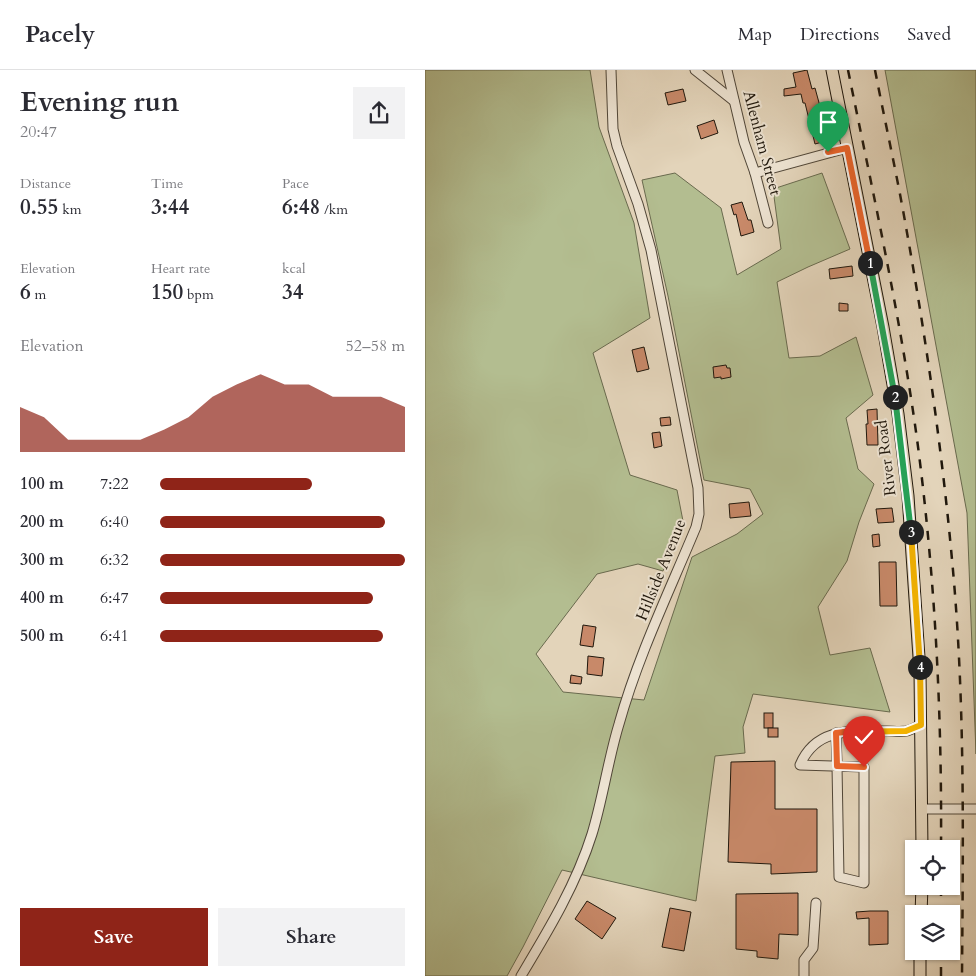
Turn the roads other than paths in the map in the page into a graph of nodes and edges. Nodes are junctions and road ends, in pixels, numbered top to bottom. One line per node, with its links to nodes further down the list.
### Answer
1 (611, 70): 17 (street, Hillside Avenue)
2 (695, 70): 5 (street)
3 (727, 70): 5 (street, Allenham Street)
4 (832, 70): 6 (main road, River Road)
5 (734, 101): 7 (street, Allenham Street)
6 (847, 148): 7 (street); 9 (main road, River Road)
7 (755, 174): 8 (street, Allenham Street)
8 (768, 223)
9 (921, 725): 10 (street); 12 (main road, River Road)
10 (836, 733): 11 (street); 11 (street)
11 (837, 766): 11 (street)
12 (922, 809): 13 (street); 14 (main road, River Road)
13 (976, 809)
14 (922, 840)
15 (816, 903): 18 (street)
16 (920, 960): 19 (main road)
17 (521, 976)
18 (804, 976)
19 (920, 976)

